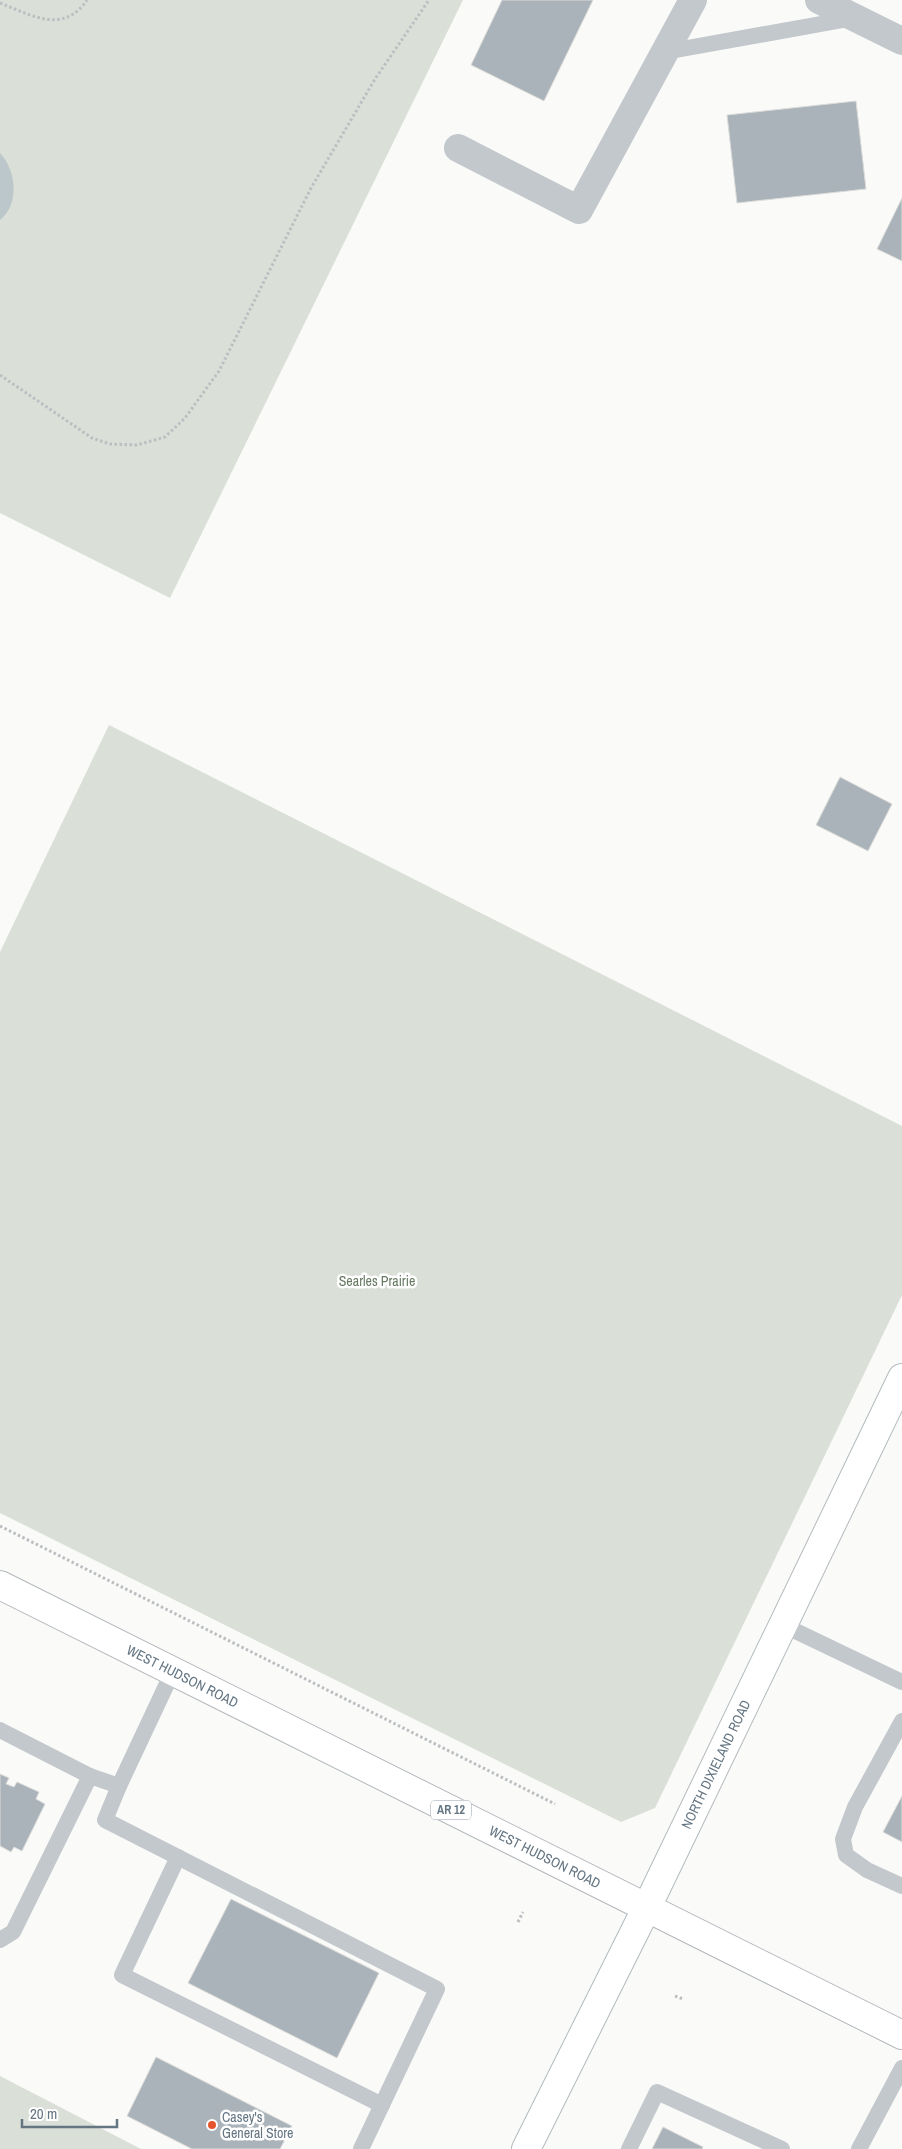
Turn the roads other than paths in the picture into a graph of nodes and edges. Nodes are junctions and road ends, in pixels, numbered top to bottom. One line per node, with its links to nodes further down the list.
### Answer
1 (693, 0): 5 (street)
2 (819, 0): 3 (street)
3 (855, 18): 4 (street); 5 (lane)
4 (902, 41)
5 (665, 52): 6 (street)
6 (458, 148)
7 (902, 1378): 9 (main road, NORTH DIXIELAND ROAD)
8 (0, 1585): 10 (main road, WEST HUDSON ROAD / AR 12)
9 (782, 1624): 11 (lane); 18 (main road, NORTH DIXIELAND ROAD)
10 (173, 1671): 15 (lane); 18 (main road, WEST HUDSON ROAD / AR 12)
11 (902, 1682)
12 (902, 1721): 17 (lane)
13 (0, 1730): 14 (lane)
14 (90, 1776): 15 (lane); 19 (lane)
15 (119, 1786): 16 (lane)
16 (178, 1857): 22 (lane); 22 (lane)
17 (902, 1886)
18 (647, 1907): 20 (main road, WEST HUDSON ROAD / AR 12); 24 (main road, NORTH DIXIELAND ROAD)
19 (0, 1940)
20 (902, 2035)
21 (902, 2068): 27 (lane)
22 (382, 2105): 23 (lane)
23 (361, 2149)
24 (526, 2149)
25 (629, 2149): 26 (lane)
26 (782, 2149)
27 (859, 2149)

